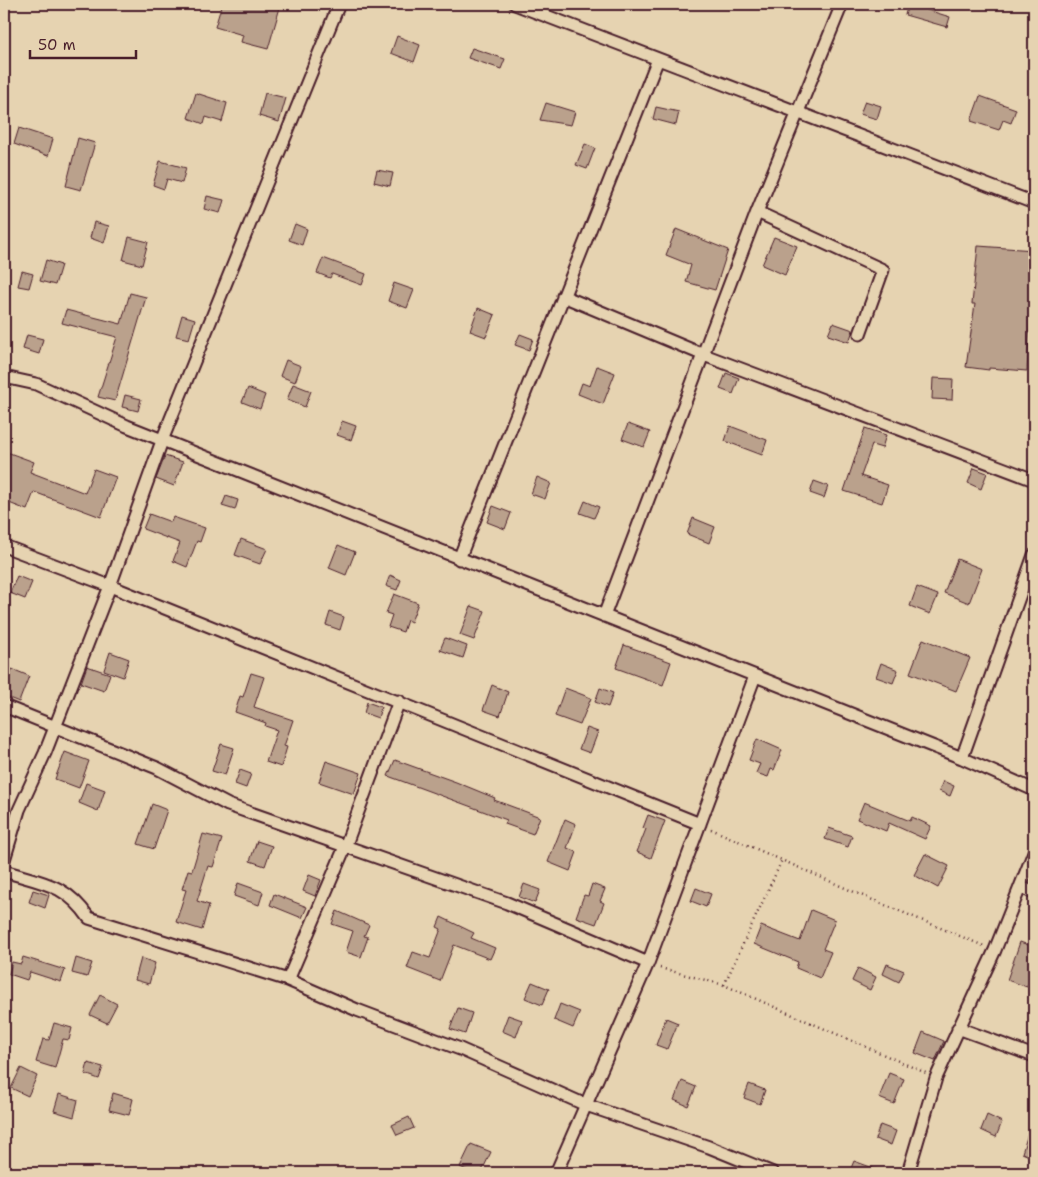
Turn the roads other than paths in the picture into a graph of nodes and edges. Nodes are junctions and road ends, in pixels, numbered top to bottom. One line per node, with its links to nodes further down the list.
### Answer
1 (340, 4): 12 (street)
2 (515, 4): 4 (street)
3 (842, 4): 5 (street)
4 (658, 58): 5 (street); 8 (street)
5 (798, 113): 6 (street); 7 (street)
6 (1034, 204)
7 (758, 212): 9 (street); 10 (street)
8 (563, 296): 10 (street); 16 (street)
9 (860, 334)
10 (704, 354): 13 (street); 18 (street)
11 (4, 377): 12 (street)
12 (163, 438): 16 (street); 17 (street)
13 (1034, 480)
14 (4, 546): 17 (street)
15 (1034, 556): 23 (street)
16 (459, 558): 18 (street)
17 (110, 586): 20 (street); 22 (street)
18 (604, 616): 19 (street)
19 (755, 676): 23 (street); 25 (street)
20 (399, 701): 25 (street); 26 (street)
21 (4, 706): 22 (street)
22 (54, 726): 26 (street); 28 (street)
23 (962, 758): 24 (street)
24 (1034, 790)
25 (700, 824): 32 (street)
26 (345, 847): 32 (street); 33 (street)
27 (1034, 852): 30 (street)
28 (4, 860)
29 (4, 872): 33 (street)
30 (1020, 887): 31 (street); 34 (street)
31 (1034, 893)
32 (648, 963): 36 (street)
33 (288, 980): 36 (street)
34 (958, 1028): 35 (street); 39 (street)
35 (1034, 1056)
36 (586, 1105): 37 (street); 38 (street)
37 (556, 1173)
38 (773, 1173)
39 (908, 1173)

